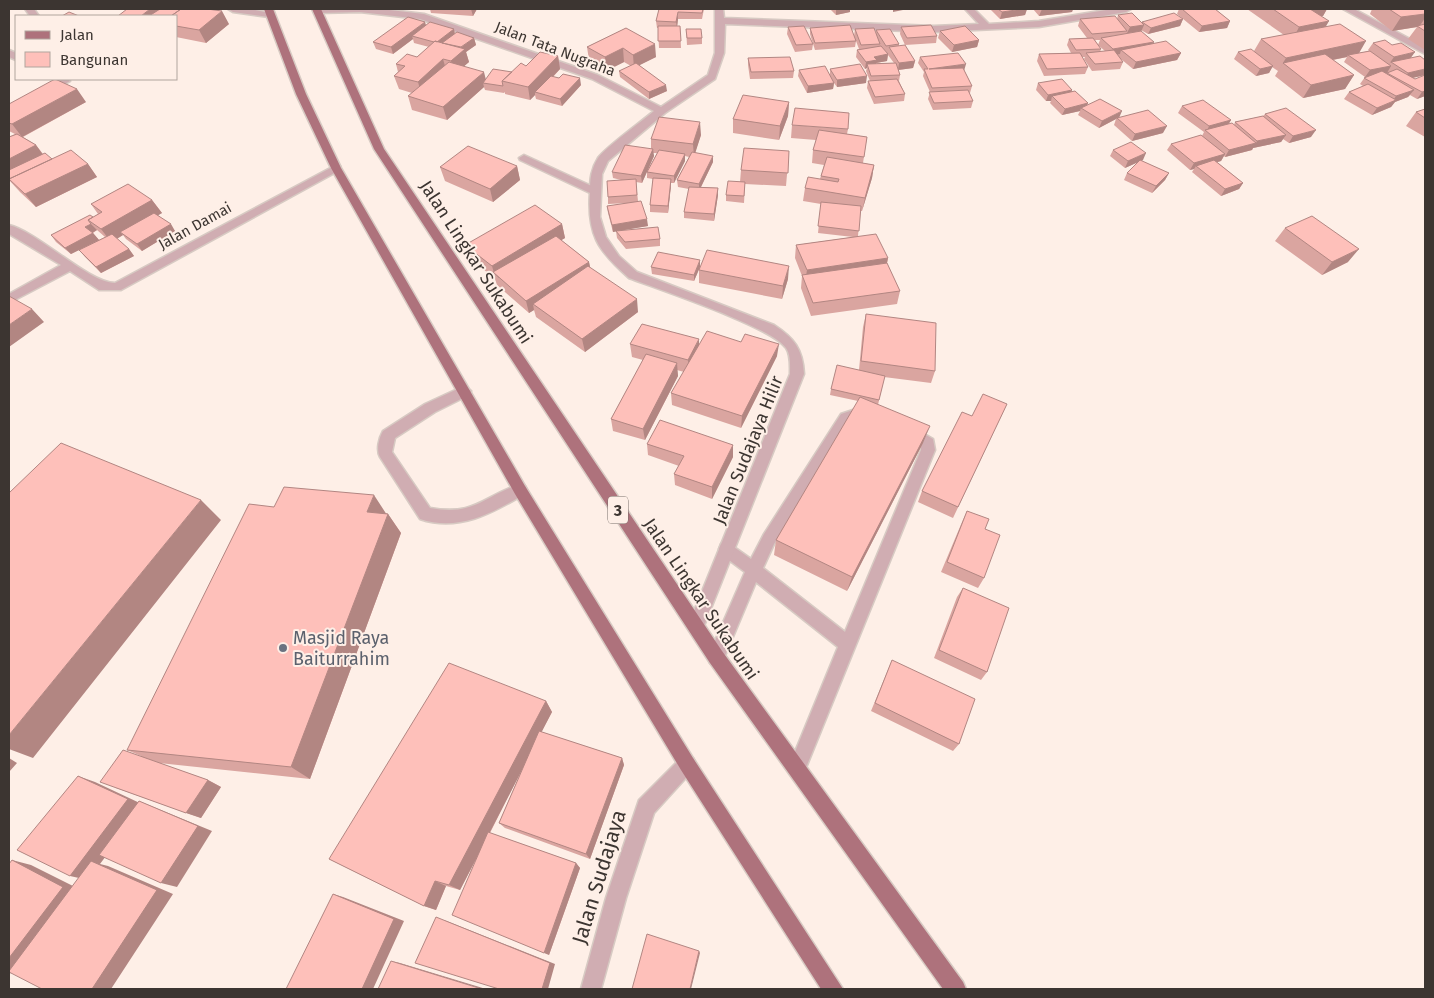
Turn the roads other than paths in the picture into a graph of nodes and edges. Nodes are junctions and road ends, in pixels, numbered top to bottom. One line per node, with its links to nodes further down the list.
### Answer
1 (233, 9): 6 (street)
2 (969, 9): 8 (street)
3 (1126, 9): 8 (street)
4 (1348, 9): 9 (street)
5 (317, 10): 11 (street, Jalan Tata Nugraha); 23 (main road, Jalan Lingkar Sukabumi / 3)
6 (268, 12): 14 (main road)
7 (719, 15): 8 (street); 11 (street, Jalan Sudajaya Hilir)
8 (987, 27)
9 (1425, 52)
10 (63, 80): 12 (street)
11 (661, 111): 15 (street, Jalan Sudajaya Hilir)
12 (9, 112)
13 (524, 158): 15 (street)
14 (336, 168): 17 (street, Jalan Damai); 19 (main road)
15 (594, 191): 21 (street, Jalan Sudajaya Hilir)
16 (9, 230): 17 (street, Jalan Damai)
17 (70, 264): 18 (street)
18 (9, 299)
19 (464, 391): 20 (main road); 20 (street)
20 (520, 490): 26 (main road)
21 (727, 549): 22 (street); 23 (street, Jalan Sudajaya Hilir)
22 (753, 571): 24 (street); 24 (street); 25 (street)
23 (696, 626): 25 (main road, Jalan Lingkar Sukabumi / 3)
24 (847, 644): 27 (street)
25 (716, 657): 27 (main road, Jalan Lingkar Sukabumi / 3)
26 (687, 764): 28 (street, Jalan Sudajaya); 29 (main road)
27 (797, 769): 30 (main road, Jalan Lingkar Sukabumi / 3)
28 (591, 989)
29 (832, 989)
30 (956, 989)

